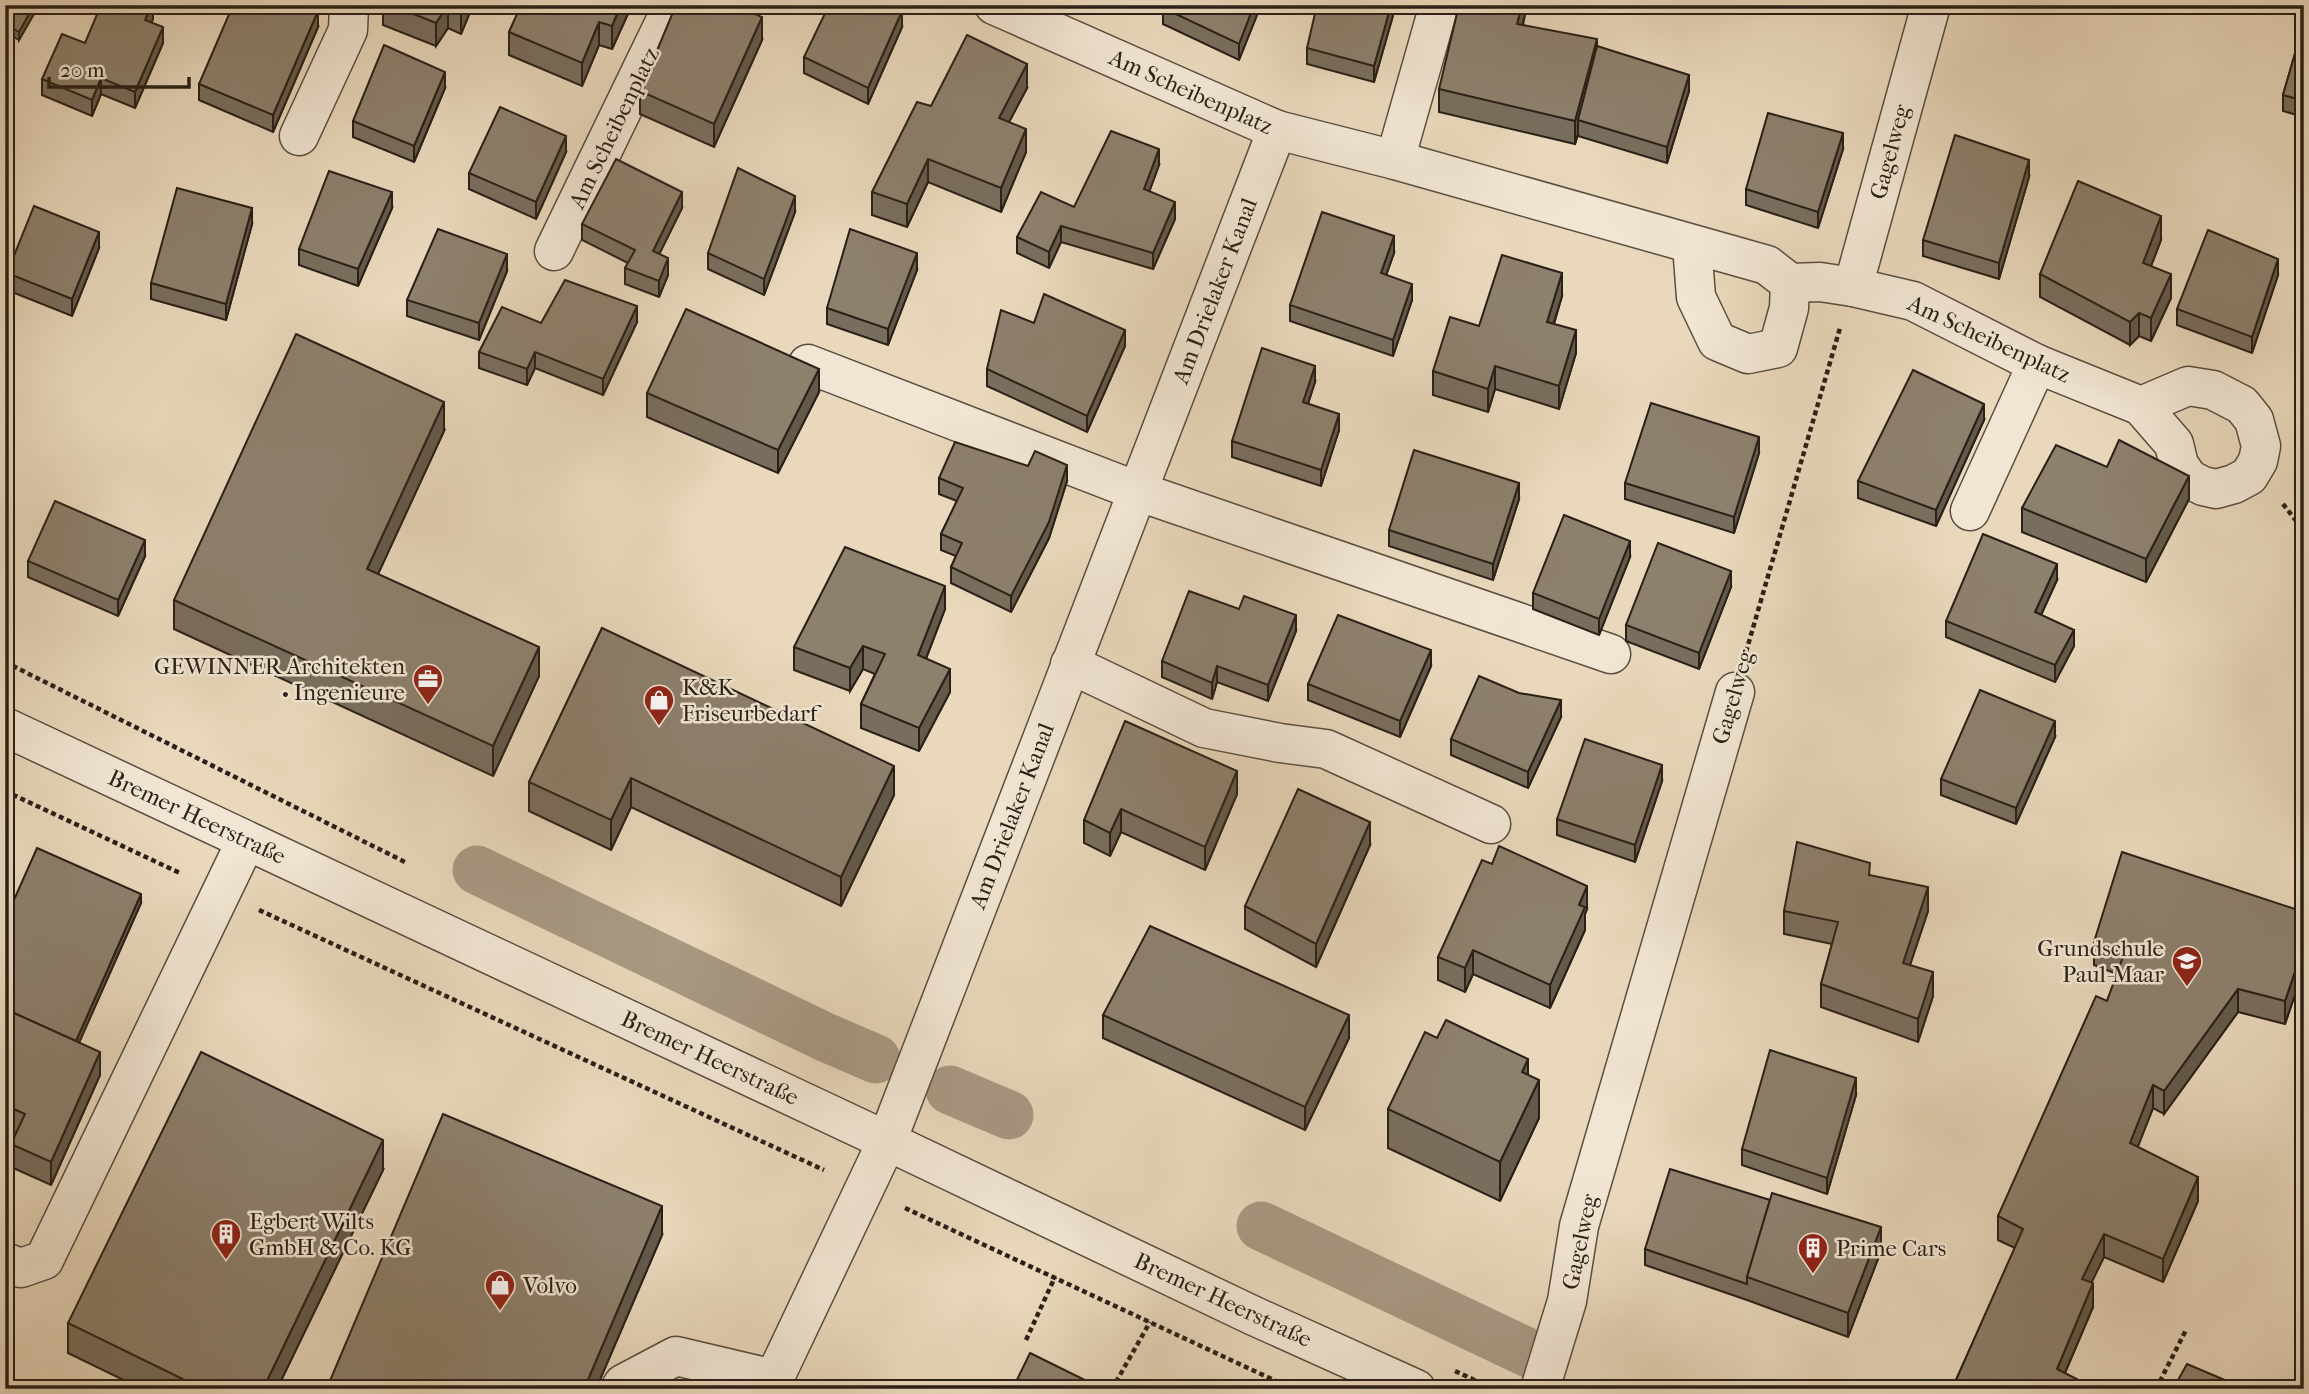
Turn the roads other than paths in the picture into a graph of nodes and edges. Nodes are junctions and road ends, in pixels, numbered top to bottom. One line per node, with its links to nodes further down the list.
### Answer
1 (349, 5): 7 (street)
2 (673, 5): 10 (street, Am Scheibenplatz)
3 (994, 5): 6 (street, Am Scheibenplatz)
4 (1439, 5): 8 (street)
5 (1931, 5): 12 (street, Gagelweg)
6 (1277, 130): 8 (street, Am Scheibenplatz); 16 (street, Am Drielaker Kanal)
7 (299, 136)
8 (1395, 160): 9 (street, Am Scheibenplatz)
9 (1692, 245): 11 (street, Am Scheibenplatz); 11 (street)
10 (554, 251)
11 (1790, 283): 12 (street, Am Scheibenplatz)
12 (1853, 287): 14 (street, Am Scheibenplatz)
13 (808, 364): 16 (street)
14 (2037, 364): 15 (street, Am Scheibenplatz); 17 (street)
15 (2141, 406)
16 (1137, 491): 18 (street); 19 (street, Am Drielaker Kanal)
17 (1970, 511)
18 (1611, 654)
19 (1070, 664): 22 (street); 24 (street, Am Drielaker Kanal)
20 (1735, 692): 28 (street, Gagelweg)
21 (5, 727): 23 (street, Bremer Heerstraße)
22 (1491, 824)
23 (247, 841): 24 (street, Bremer Heerstraße); 25 (street)
24 (887, 1141): 26 (street, Am Drielaker Kanal); 27 (street, Bremer Heerstraße)
25 (5, 1262)
26 (620, 1389)
27 (1416, 1389)
28 (1540, 1389)

